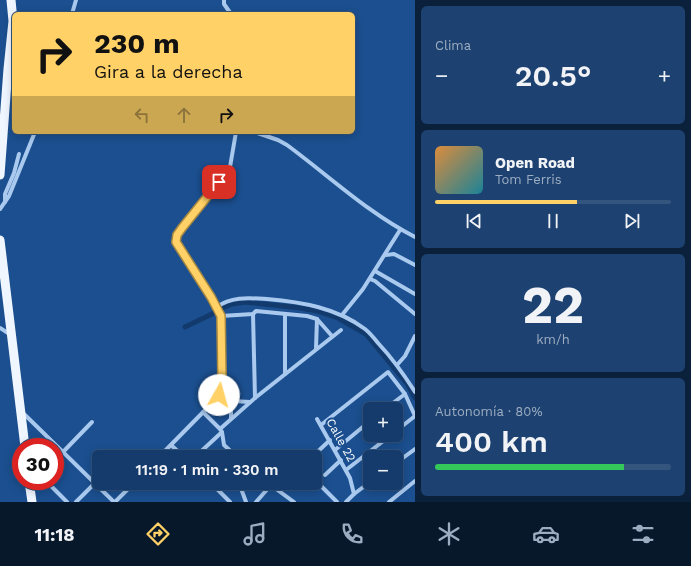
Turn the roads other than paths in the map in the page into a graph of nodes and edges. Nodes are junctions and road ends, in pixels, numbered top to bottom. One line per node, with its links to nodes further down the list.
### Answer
1 (11, 0): 4 (main road)
2 (76, 0): 5 (street)
3 (224, 0): 6 (street)
4 (12, 12)
5 (73, 12)
6 (230, 12)
7 (12, 31): 12 (main road)
8 (34, 134): 13 (street)
9 (238, 134): 24 (street)
10 (260, 134): 15 (street)
11 (18, 154): 13 (street)
12 (0, 175)
13 (4, 202): 14 (street)
14 (0, 209)
15 (400, 230): 16 (street); 18 (street)
16 (415, 237)
17 (0, 240): 20 (main road)
18 (386, 255): 19 (street); 21 (street)
19 (415, 265)
20 (2, 268): 33 (main road)
21 (375, 271): 22 (street); 23 (street)
22 (370, 279): 27 (street); 28 (street)
23 (415, 294)
24 (217, 307): 28 (street); 29 (street)
25 (253, 314): 26 (street); 29 (street); 41 (street)
26 (285, 314): 30 (street); 38 (street)
27 (415, 314)
28 (342, 315): 37 (street)
29 (221, 316): 42 (street)
30 (317, 319): 34 (street); 36 (street)
31 (0, 328): 33 (street)
32 (341, 330): 34 (street)
33 (11, 335): 46 (main road)
34 (332, 336): 36 (street)
35 (415, 336): 37 (street)
36 (316, 348): 38 (street)
37 (398, 365): 39 (street)
38 (285, 374): 41 (street)
39 (415, 392)
40 (405, 394): 45 (street); 48 (street); 52 (street)
41 (255, 398): 44 (street)
42 (215, 400): 43 (street); 47 (street)
43 (231, 401): 44 (street); 49 (street)
44 (250, 402): 49 (street)
45 (394, 402)
46 (20, 410): 56 (main road); 57 (street)
47 (203, 412): 55 (street); 60 (street)
48 (415, 416): 53 (street)
49 (231, 418): 55 (street)
50 (318, 419): 52 (street, Calle 22)
51 (92, 422): 68 (street)
52 (322, 425): 58 (street, Calle 22)
53 (403, 425)
54 (363, 427): 67 (street)
55 (221, 431): 64 (street); 65 (street)
56 (24, 438)
57 (49, 438)
58 (330, 440): 66 (street); 67 (street, Calle 22)
59 (382, 442): 72 (street)
60 (171, 445): 62 (street); 63 (street)
61 (415, 449): 70 (street)
62 (166, 450)
63 (176, 450)
64 (202, 450)
65 (230, 450)
66 (319, 450)
67 (335, 450): 71 (street, Calle 22)
68 (64, 451)
69 (64, 453): 74 (street)
70 (403, 458)
71 (340, 460): 72 (street, Calle 22); 73 (street)
72 (346, 470): 87 (street, Calle 22)
73 (324, 475)
74 (92, 480)
75 (415, 482): 98 (street)
76 (92, 486): 90 (street)
77 (322, 487): 96 (street)
78 (363, 487): 87 (street)
79 (31, 490): 88 (main road)
80 (55, 490): 89 (street)
81 (102, 490): 91 (street)
82 (127, 490): 91 (street)
83 (218, 490): 92 (street)
84 (241, 490): 93 (street)
85 (265, 490): 94 (street)
86 (277, 490): 95 (street)
87 (354, 494): 97 (street)
88 (32, 502)
89 (67, 502)
90 (76, 502)
91 (114, 502)
92 (230, 502)
93 (246, 502)
94 (256, 502)
95 (294, 502)
96 (337, 502)
97 (346, 502)
98 (389, 502)

